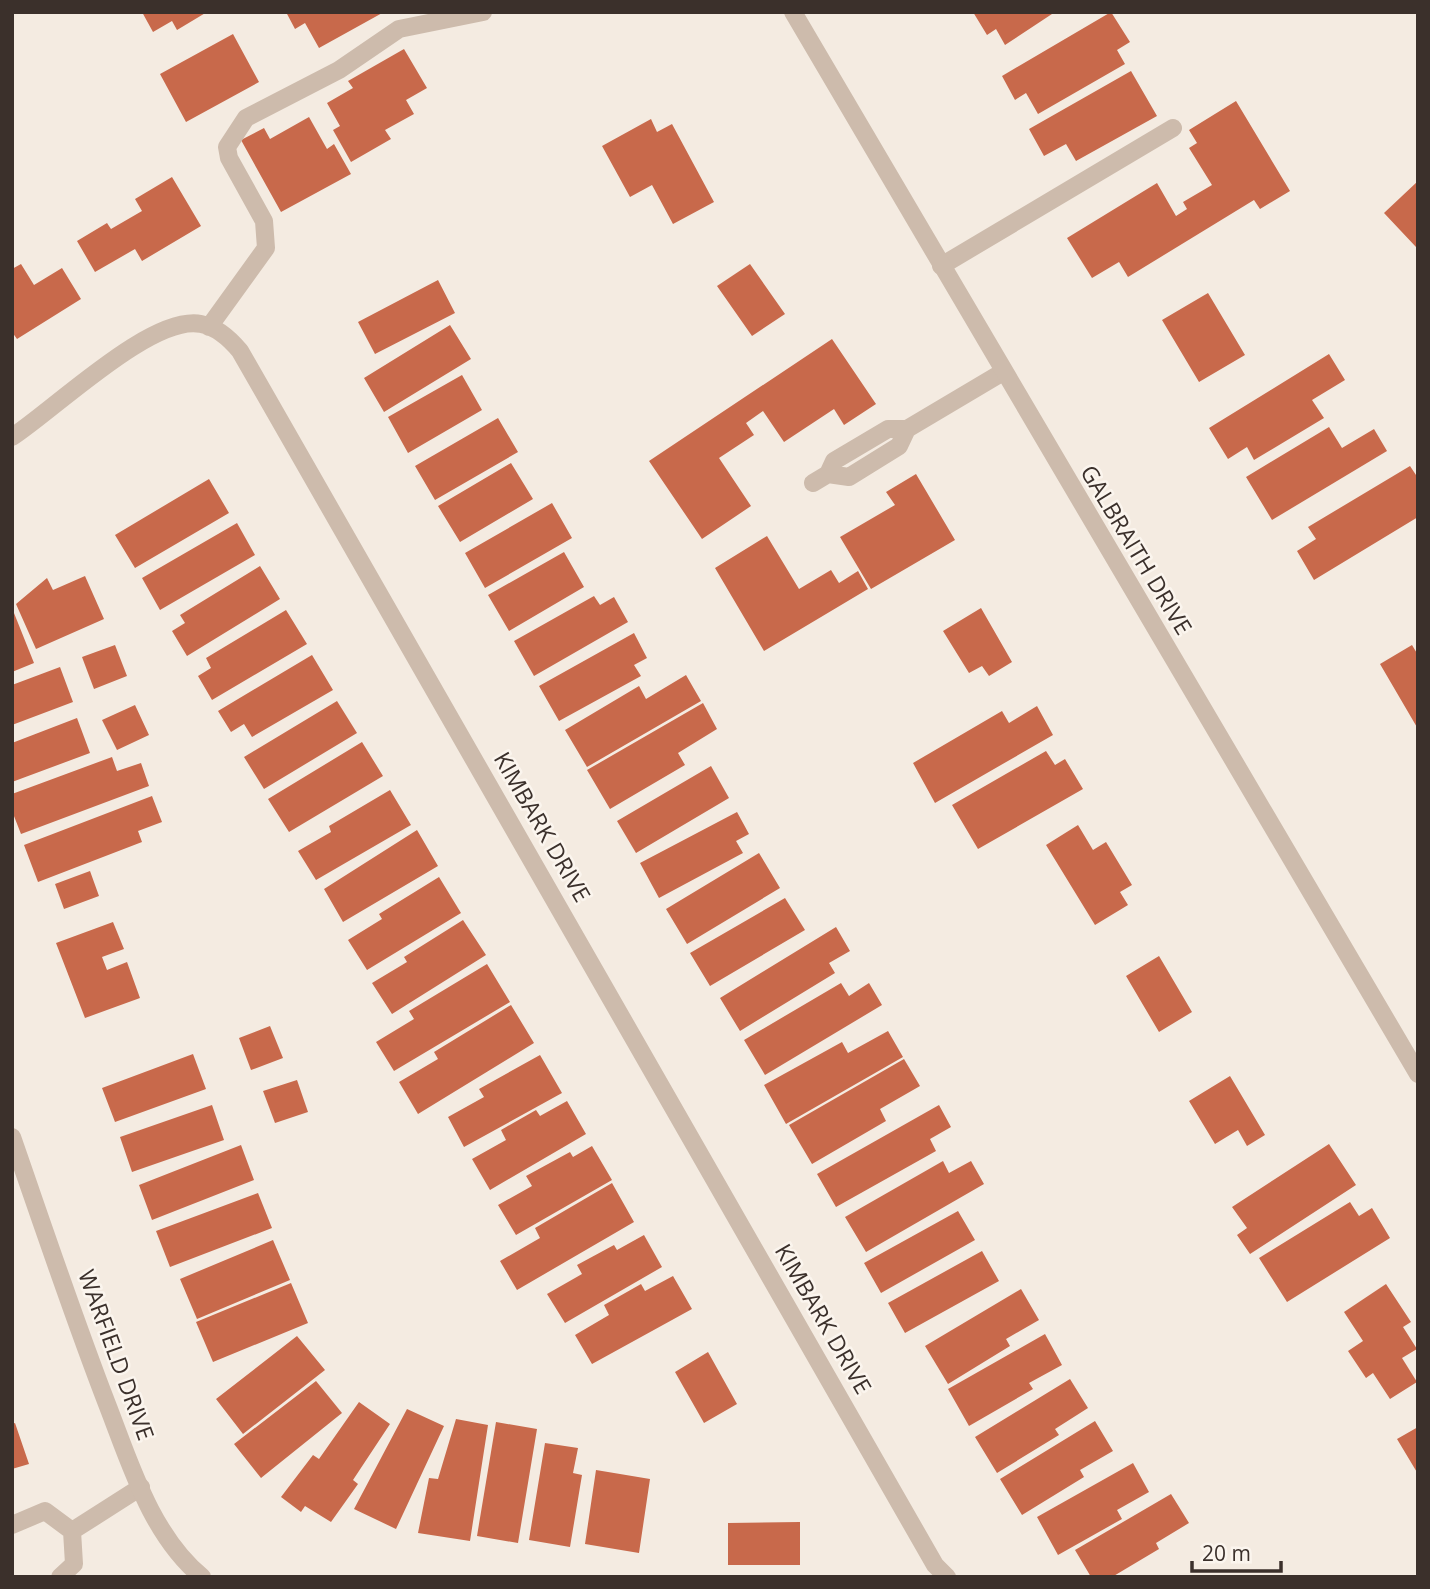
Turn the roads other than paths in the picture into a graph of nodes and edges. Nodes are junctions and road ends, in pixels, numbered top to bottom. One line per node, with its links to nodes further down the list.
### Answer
1 (483, 12): 5 (street)
2 (793, 12): 4 (street, GALBRAITH DRIVE)
3 (1173, 128): 4 (street)
4 (941, 266): 6 (street, GALBRAITH DRIVE)
5 (209, 327): 7 (street); 14 (street, KIMBARK DRIVE)
6 (1003, 372): 8 (street); 9 (street, GALBRAITH DRIVE)
7 (12, 437)
8 (821, 479)
9 (1418, 1074)
10 (12, 1137): 11 (street, WARFIELD DRIVE)
11 (141, 1488): 13 (street); 16 (street, WARFIELD DRIVE)
12 (12, 1525): 13 (street)
13 (72, 1531): 15 (street)
14 (939, 1573)
15 (60, 1577)
16 (201, 1577)

